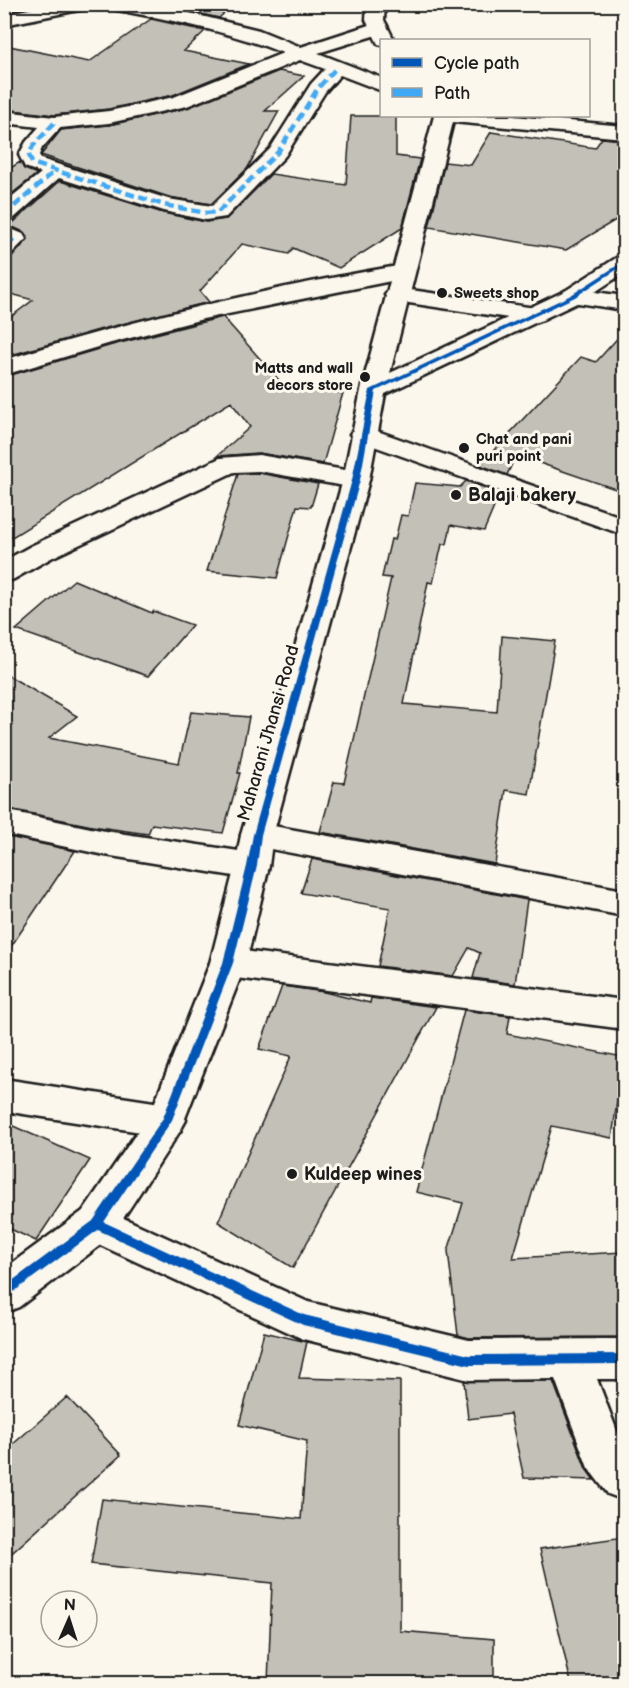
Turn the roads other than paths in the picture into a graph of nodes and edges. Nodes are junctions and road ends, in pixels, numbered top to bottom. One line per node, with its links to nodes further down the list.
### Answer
1 (84, 4): 4 (street)
2 (112, 4): 6 (street)
3 (376, 4): 5 (street)
4 (4, 20)
5 (382, 34): 6 (street)
6 (300, 52): 7 (street); 12 (street)
7 (337, 68): 8 (street); 14 (street)
8 (380, 85)
9 (4, 117): 12 (street)
10 (444, 117): 19 (street, Maharani Jhansi Road)
11 (465, 117): 13 (street)
12 (54, 123): 14 (street)
13 (624, 132)
14 (55, 171): 15 (street)
15 (4, 215)
16 (4, 233): 17 (street)
17 (4, 248)
18 (624, 263): 21 (street)
19 (403, 272): 20 (street, Maharani Jhansi Road); 24 (street)
20 (397, 295): 23 (street); 25 (street, Maharani Jhansi Road)
21 (573, 296): 22 (street); 23 (street)
22 (624, 303)
23 (535, 315): 25 (street)
24 (4, 368)
25 (373, 390): 26 (street, Maharani Jhansi Road)
26 (363, 434): 27 (street, Maharani Jhansi Road); 28 (street)
27 (356, 480): 29 (street); 31 (street, Maharani Jhansi Road)
28 (624, 526)
29 (4, 573)
30 (4, 822): 31 (street)
31 (254, 850): 32 (street); 33 (street, Maharani Jhansi Road)
32 (624, 903)
33 (228, 963): 34 (street); 36 (street, Maharani Jhansi Road)
34 (624, 1015)
35 (4, 1095): 36 (street)
36 (167, 1120): 37 (street, Maharani Jhansi Road)
37 (97, 1224): 38 (street, Maharani Jhansi Road); 39 (street)
38 (4, 1294)
39 (568, 1359): 40 (street); 41 (street)
40 (624, 1359)
41 (624, 1478)

